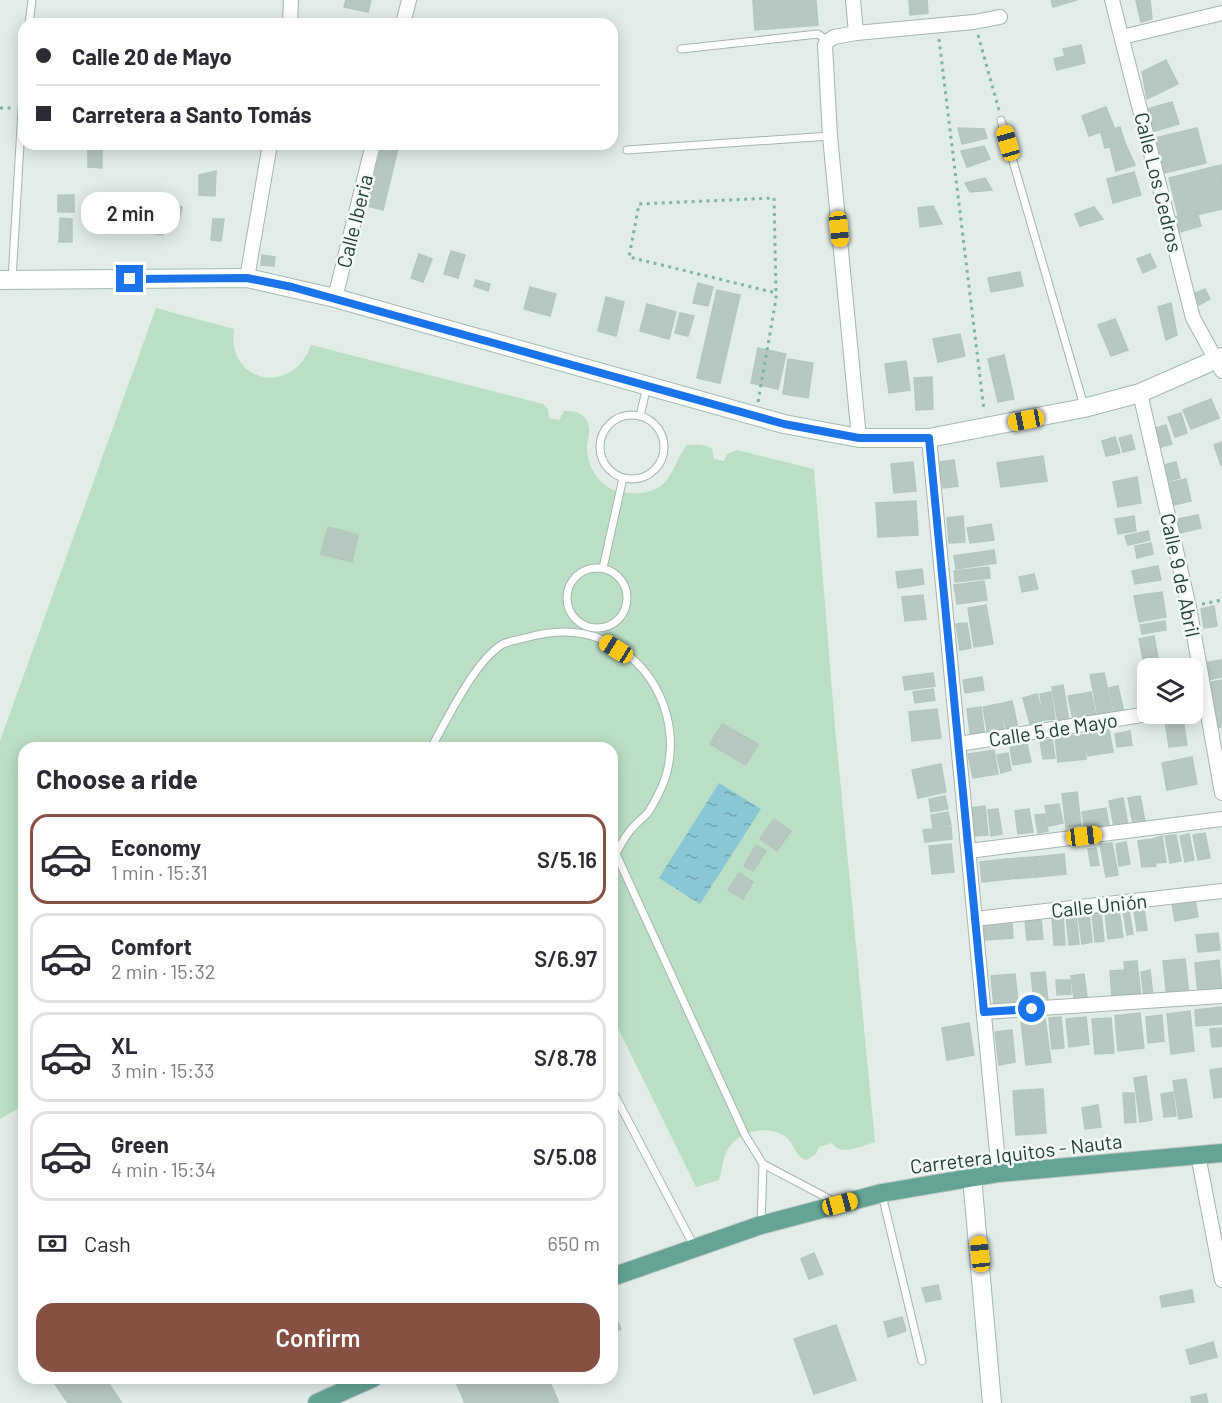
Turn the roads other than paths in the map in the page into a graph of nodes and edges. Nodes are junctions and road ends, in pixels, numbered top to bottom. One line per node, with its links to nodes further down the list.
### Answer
1 (32, 0): 8 (lane)
2 (291, 0): 9 (street)
3 (409, 0): 10 (street)
4 (854, 0): 11 (street)
5 (1112, 0): 12 (street, Calle Los Cedros)
6 (1222, 13): 12 (street)
7 (1000, 17): 11 (street)
8 (30, 18)
9 (290, 18)
10 (404, 18)
11 (856, 33): 13 (street)
12 (1122, 37): 24 (street, Calle Los Cedros)
13 (828, 41): 14 (lane); 16 (street)
14 (681, 49)
15 (1001, 120): 27 (lane)
16 (830, 136): 20 (lane); 29 (street)
17 (18, 150): 22 (lane)
18 (269, 150): 21 (street)
19 (372, 150): 23 (street, Calle Iberia)
20 (627, 150)
21 (247, 278): 22 (street); 23 (street)
22 (6, 280)
23 (335, 298): 25 (street)
24 (1220, 363): 26 (street)
25 (647, 386): 28 (lane); 29 (street)
26 (1140, 393): 27 (street); 35 (street, Calle 9 de Abril)
27 (1084, 408): 30 (street)
28 (640, 416): 31 (lane); 31 (lane)
29 (859, 438): 30 (street)
30 (929, 438): 39 (street)
31 (623, 478): 32 (lane)
32 (603, 568): 33 (lane); 33 (lane)
33 (589, 626): 34 (lane)
34 (587, 636): 38 (lane); 42 (lane)
35 (1194, 658)
36 (1137, 716): 39 (street, Calle 5 de Mayo)
37 (1203, 720): 40 (street, Calle 9 de Abril)
38 (434, 742)
39 (958, 744): 43 (street)
40 (1222, 793)
41 (1222, 819): 43 (street)
42 (618, 851)
43 (969, 851): 46 (street)
44 (618, 858): 52 (lane)
45 (1222, 891): 46 (street, Calle Unión)
46 (975, 919): 48 (street)
47 (1222, 996): 48 (street)
48 (984, 1012): 53 (street)
49 (618, 1101): 58 (lane)
50 (1222, 1153): 51 (main road, Carretera Iquitos - Nauta)
51 (1198, 1155): 53 (main road, Carretera Iquitos - Nauta); 60 (street)
52 (763, 1164): 56 (lane); 57 (lane)
53 (999, 1173): 54 (main road, Carretera Iquitos - Nauta)
54 (972, 1177): 55 (main road, Carretera Iquitos - Nauta); 64 (street)
55 (882, 1192): 56 (main road, Carretera Iquitos - Nauta); 61 (lane)
56 (840, 1204): 57 (main road, Carretera Iquitos - Nauta)
57 (761, 1226): 58 (main road, Carretera Iquitos - Nauta)
58 (695, 1248): 59 (main road, Carretera Iquitos - Nauta)
59 (618, 1275)
60 (1222, 1280)
61 (922, 1361)
62 (360, 1384): 63 (main road)
63 (317, 1403)
64 (992, 1403)

